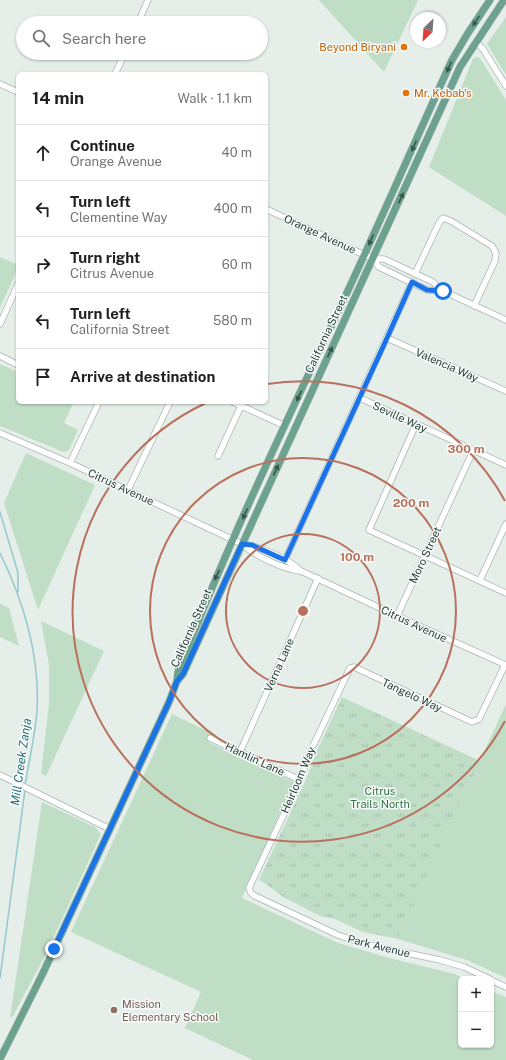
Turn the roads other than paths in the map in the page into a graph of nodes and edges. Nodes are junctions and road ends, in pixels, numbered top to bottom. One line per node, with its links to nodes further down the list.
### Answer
1 (148, 0): 4 (street)
2 (490, 0): 10 (main road, California Street, one-way to 10)
3 (504, 0): 5 (main road, California Street)
4 (141, 16)
5 (476, 42): 9 (street); 12 (main road, California Street)
6 (121, 60): 7 (street)
7 (116, 72)
8 (0, 84): 11 (street)
9 (506, 86)
10 (438, 90): 12 (main road); 14 (main road, California Street, one-way to 14)
11 (16, 91)
12 (448, 94): 15 (main road, California Street, one-way to 12)
13 (268, 210): 14 (street, Orange Avenue)
14 (365, 255): 15 (street, Orange Avenue); 33 (main road, California Street, one-way to 33)
15 (373, 259): 16 (street, Orange Avenue); 17 (street, Orange Avenue); 42 (main road, California Street, one-way to 15)
16 (416, 274): 19 (street, Orange Avenue); 20 (street)
17 (412, 282): 19 (street, Orange Avenue); 23 (street)
18 (16, 288): 22 (street)
19 (443, 291): 20 (street, Orange Avenue)
20 (474, 306): 21 (street, Orange Avenue)
21 (506, 320)
22 (0, 324)
23 (387, 338): 26 (street, Valencia Way); 27 (street)
24 (0, 356): 25 (street)
25 (16, 364)
26 (506, 391)
27 (360, 398): 32 (street, Seville Way); 44 (street)
28 (98, 404): 37 (street)
29 (169, 404): 39 (street)
30 (237, 404): 31 (street)
31 (241, 406): 33 (street); 36 (street)
32 (416, 424): 35 (street, Seville Way); 43 (street)
33 (285, 426): 41 (main road, California Street, one-way to 41)
34 (0, 433): 37 (street, Citrus Avenue)
35 (473, 451): 38 (street, Seville Way); 43 (street, Moro Street)
36 (218, 456)
37 (70, 463): 39 (street, Citrus Avenue)
38 (506, 465)
39 (128, 490): 41 (street, Citrus Avenue)
40 (506, 524): 47 (street)
41 (234, 540): 42 (street, Citrus Avenue); 52 (main road, California Street, one-way to 52)
42 (242, 544): 44 (street, Citrus Avenue); 45 (street, Citrus Avenue); 52 (main road, California Street)
43 (425, 556): 47 (street); 49 (street, Moro Street)
44 (285, 560): 45 (street, Citrus Avenue)
45 (301, 571): 46 (street, Citrus Avenue)
46 (318, 578): 49 (street, Citrus Avenue); 54 (street, Verna Lane)
47 (480, 580): 48 (street)
48 (506, 593)
49 (397, 616): 50 (street, Citrus Avenue)
50 (505, 665): 51 (street, Tangelo Way)
51 (350, 668): 56 (street, Heirloom Way)
52 (177, 681): 57 (main road, California Street)
53 (210, 738): 54 (street, Hamlin Lane)
54 (240, 752): 56 (street, Hamlin Lane)
55 (0, 775): 57 (street)
56 (300, 780): 58 (street, Heirloom Way)
57 (110, 829): 62 (main road, California Street)
58 (251, 892): 59 (street, Park Avenue)
59 (484, 976)
60 (494, 981): 61 (street, Park Avenue)
61 (506, 987)
62 (0, 1059)

